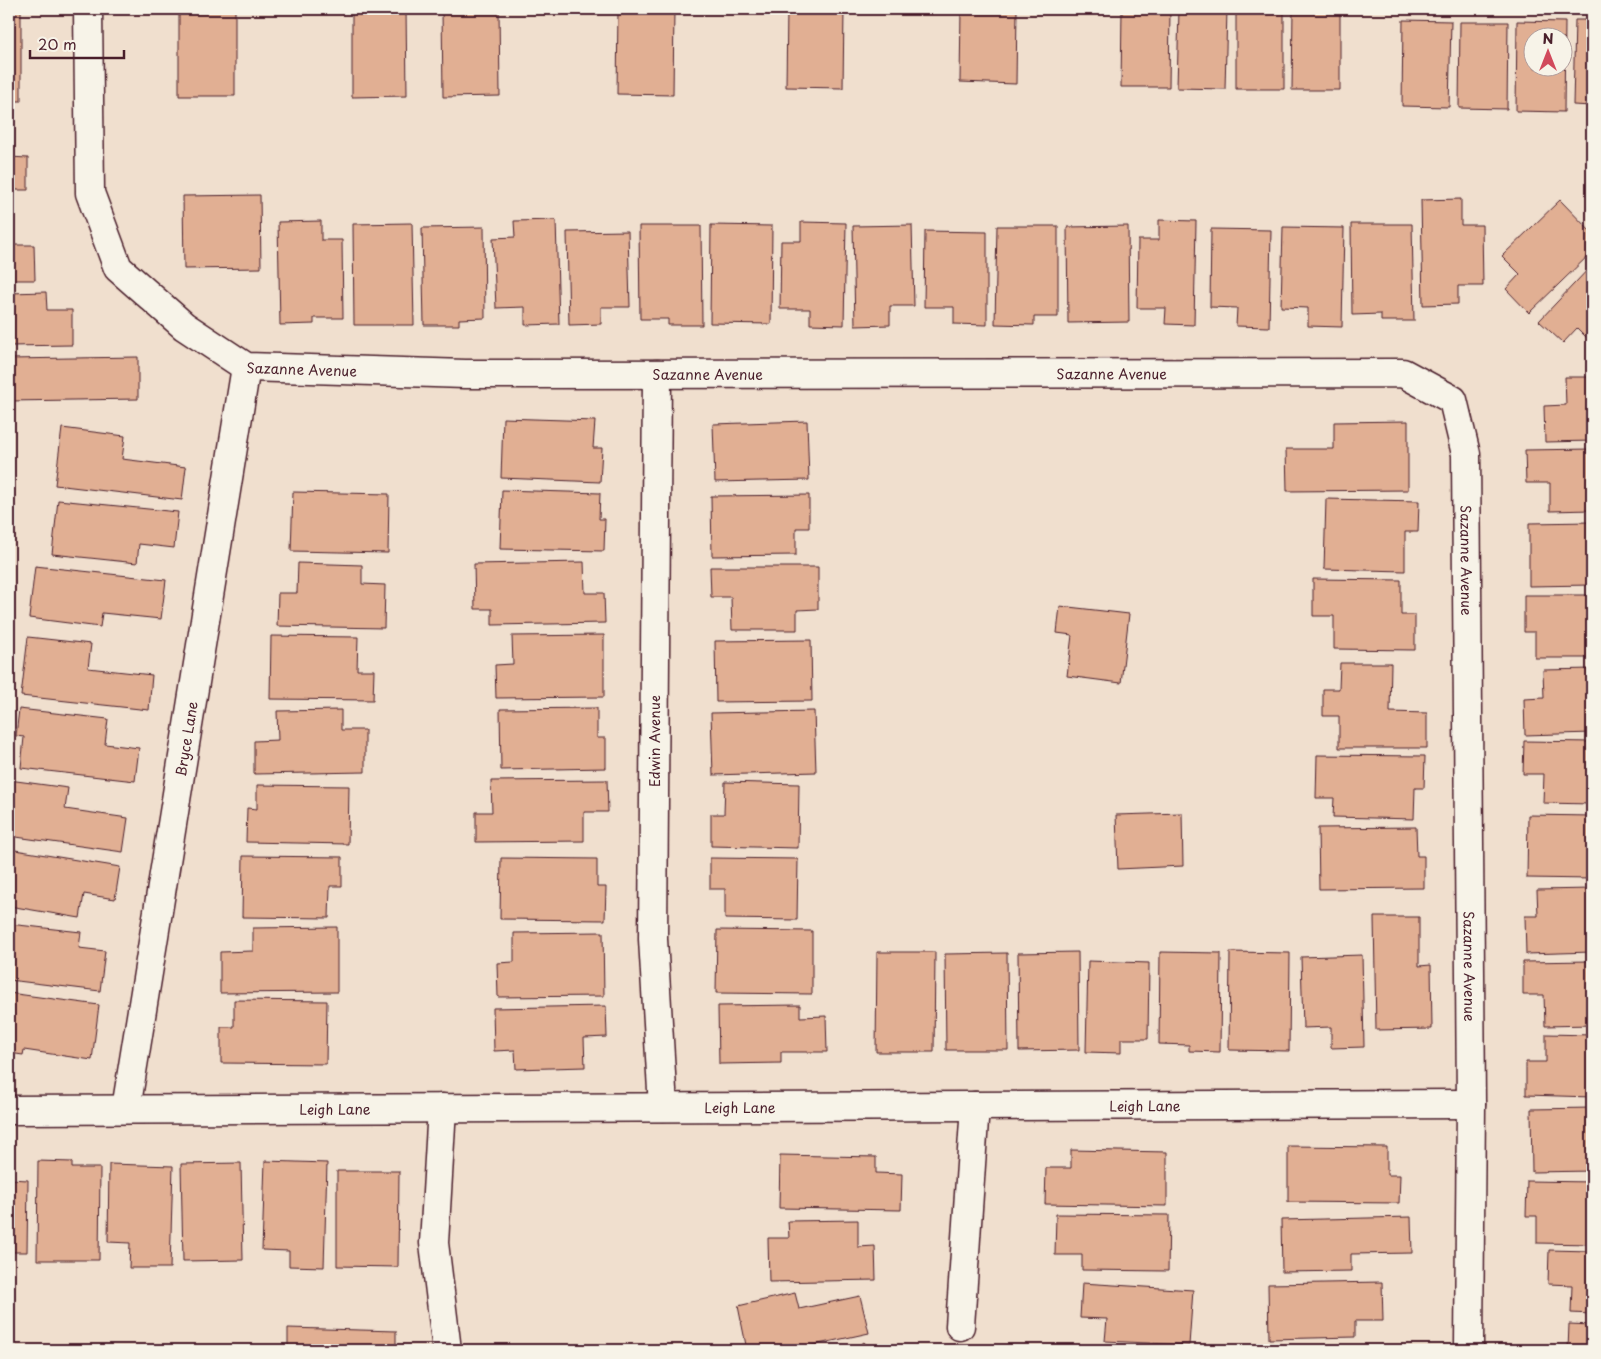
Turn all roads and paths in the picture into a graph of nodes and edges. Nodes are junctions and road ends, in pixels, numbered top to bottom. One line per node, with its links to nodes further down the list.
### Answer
1 (88, 9): 2 (street, Sazanne Avenue)
2 (246, 367): 3 (street, Sazanne Avenue); 9 (street, Bryce Lane)
3 (657, 374): 4 (street, Sazanne Avenue); 6 (street, Edwin Avenue)
4 (1471, 1104): 5 (street, Leigh Lane); 11 (street, Sazanne Avenue)
5 (975, 1106): 6 (street, Leigh Lane); 10 (street)
6 (663, 1107): 7 (street, Leigh Lane)
7 (442, 1108): 9 (street, Leigh Lane); 12 (street)
8 (9, 1110): 9 (street, Leigh Lane)
9 (126, 1110)
10 (960, 1326)
11 (1469, 1345)
12 (447, 1350)

